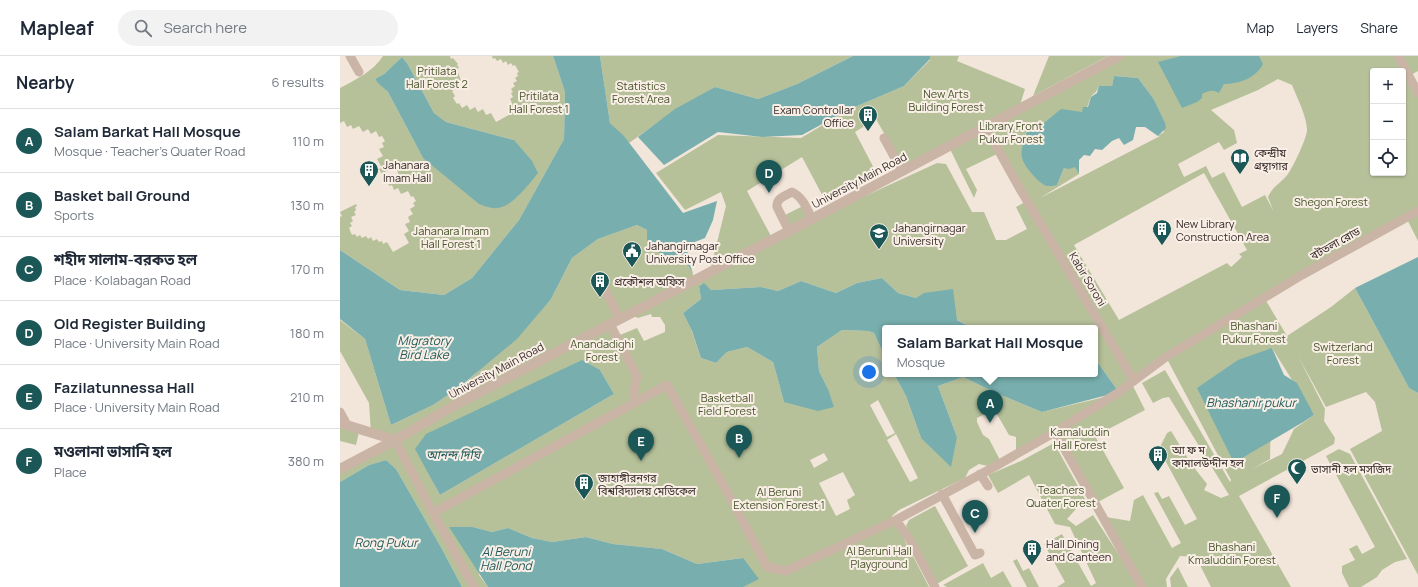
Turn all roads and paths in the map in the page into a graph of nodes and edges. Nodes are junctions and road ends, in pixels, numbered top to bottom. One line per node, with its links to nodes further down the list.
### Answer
1 (350, 56): 4 (street)
2 (1120, 56): 7 (street, University Main Road)
3 (1398, 56): 5 (street)
4 (359, 72)
5 (1415, 80): 6 (street)
6 (1418, 93)
7 (985, 126): 9 (street, University Main Road); 16 (street, Kabir Soroni)
8 (884, 138): 9 (street)
9 (902, 171): 11 (street, University Main Road)
10 (1418, 211): 16 (street, বটতলা রোড)
11 (812, 219): 12 (street, University Main Road); 12 (street)
12 (789, 231): 14 (street, University Main Road)
13 (601, 282): 14 (street)
14 (620, 319): 15 (street, University Main Road)
15 (610, 324): 17 (street); 21 (street, University Main Road)
16 (1134, 381): 20 (street, বটতলা রোড)
17 (634, 403): 26 (street); 27 (street, বটতলা রোড)
18 (340, 412): 19 (street)
19 (344, 424): 21 (street)
20 (1055, 432): 23 (street, বটতলা রোড); 31 (street)
21 (395, 440): 22 (street, University Main Road); 26 (street)
22 (340, 469)
23 (980, 474): 24 (street); 25 (street, বটতলা রোড)
24 (988, 486)
25 (942, 494): 27 (street, বটতলা রোড); 28 (street)
26 (433, 513): 29 (street)
27 (896, 520): 30 (street)
28 (980, 553)
29 (474, 587)
30 (935, 587)
31 (1142, 587)

